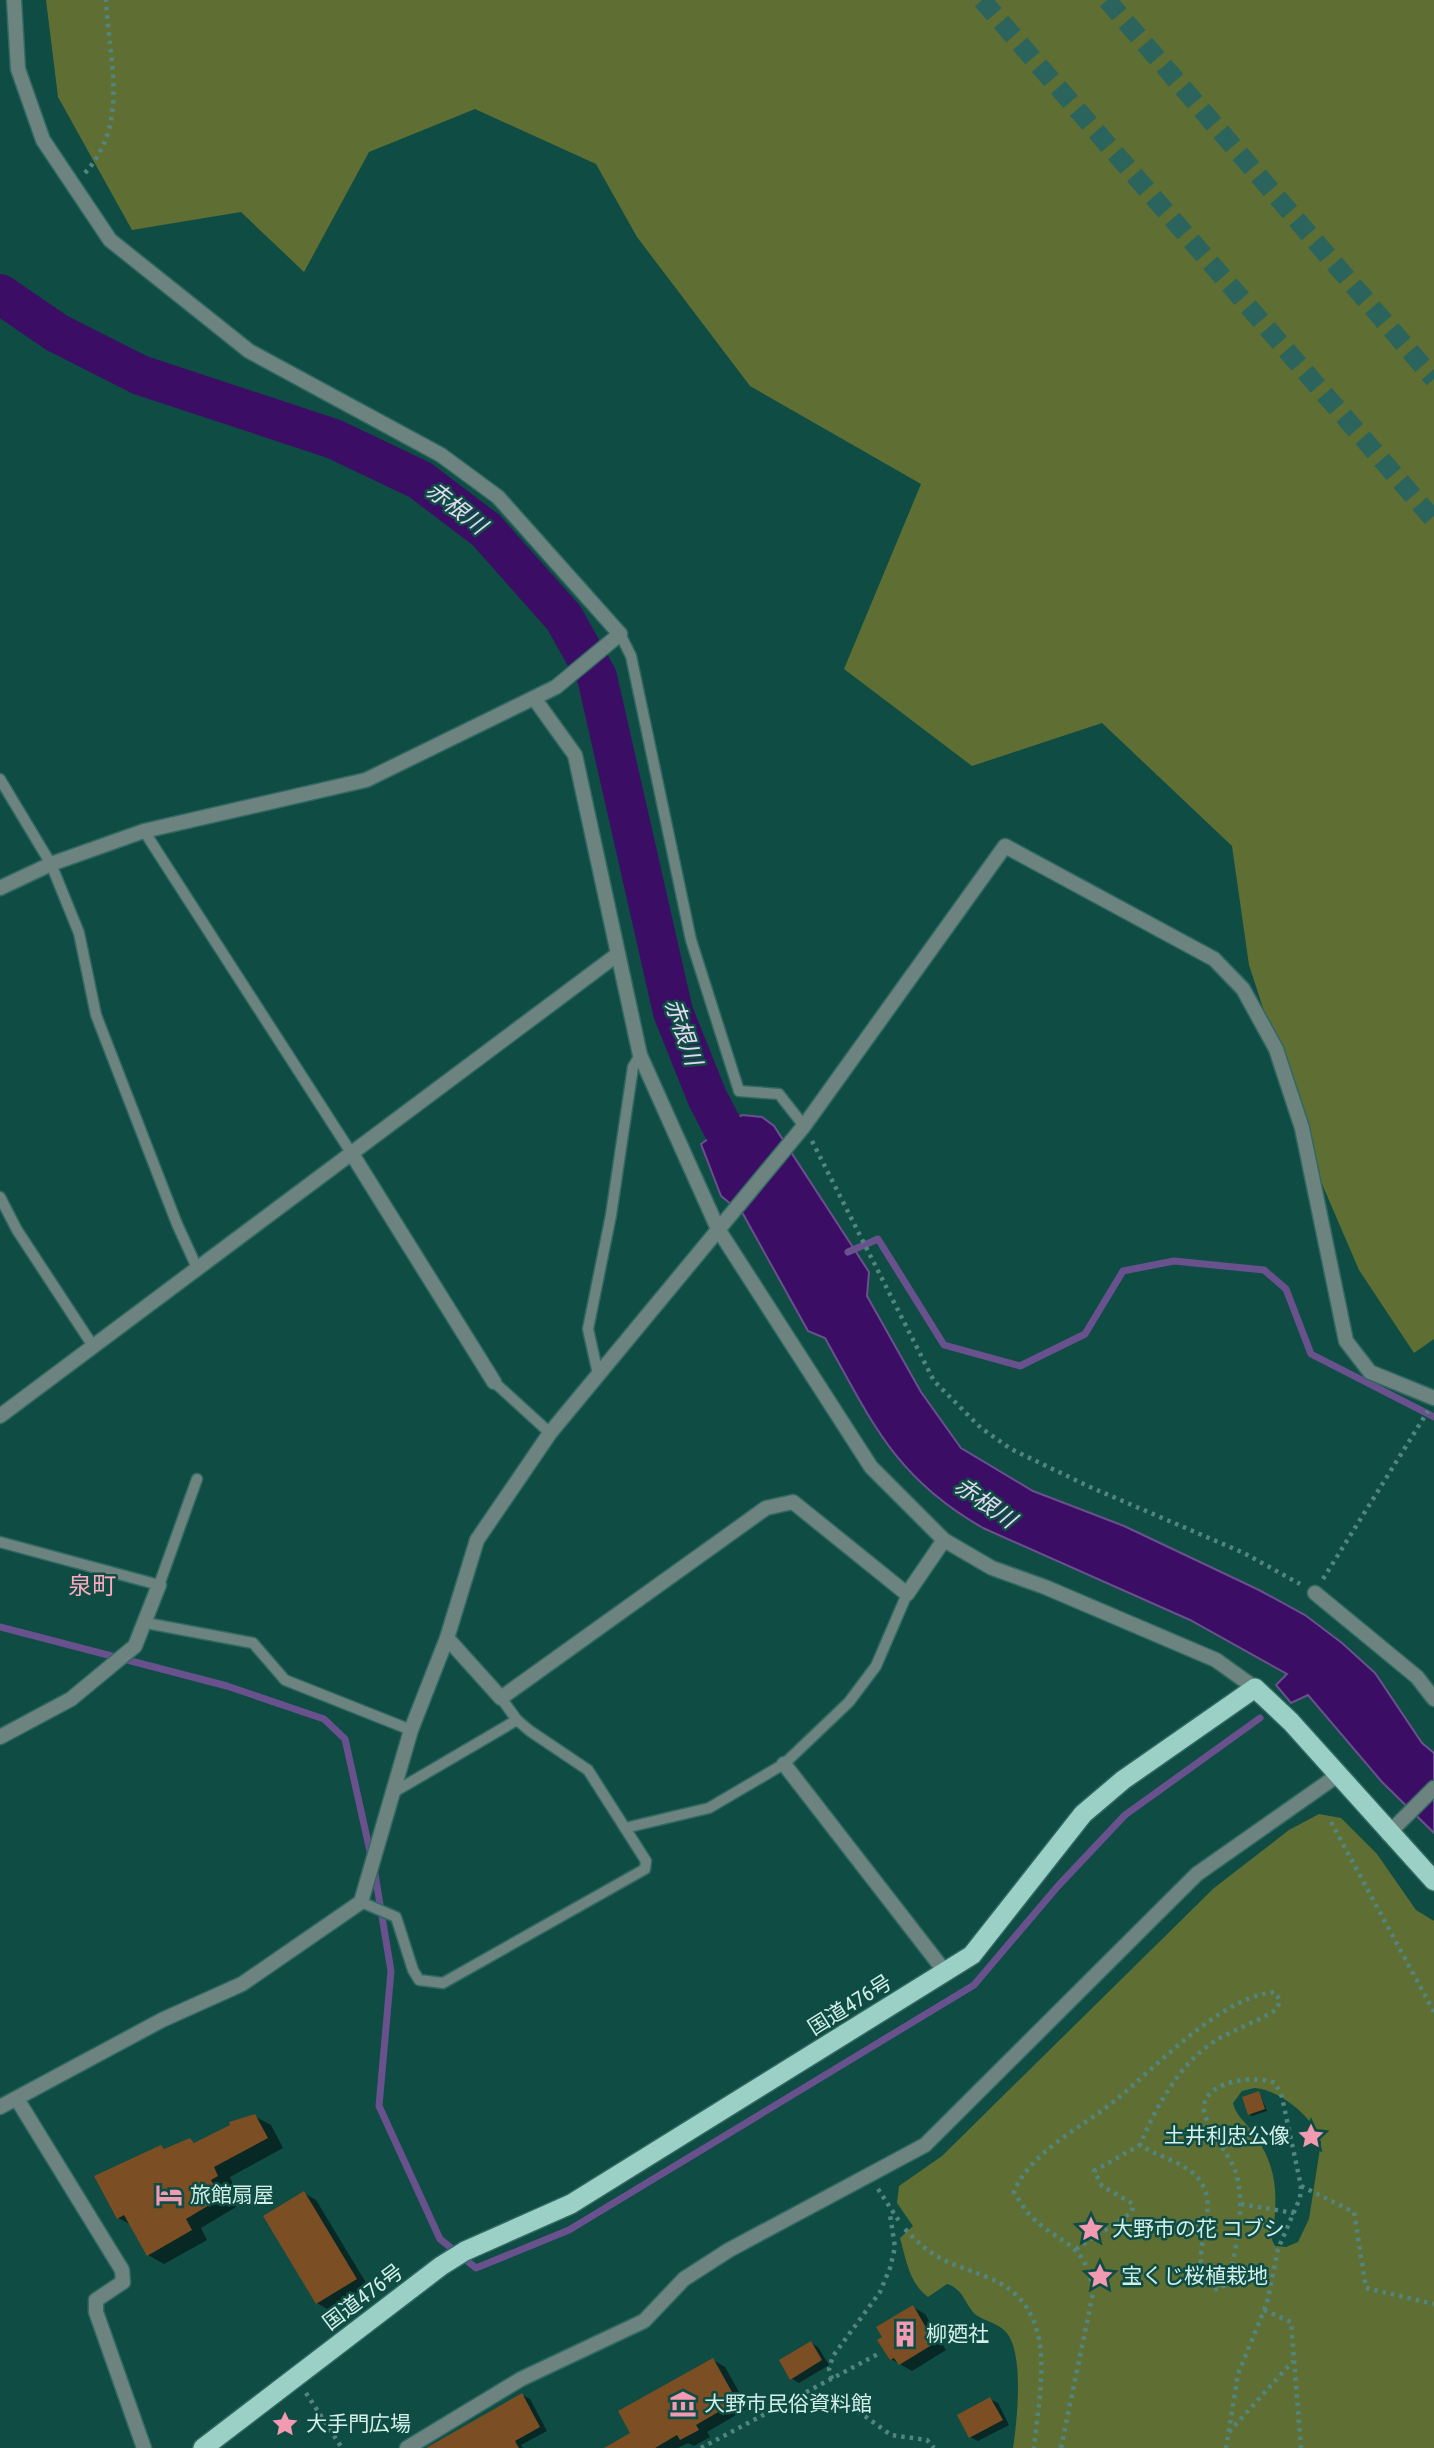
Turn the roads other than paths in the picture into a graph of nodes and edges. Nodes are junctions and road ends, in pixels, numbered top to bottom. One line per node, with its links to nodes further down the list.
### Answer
1 (14, 0): 2 (street)
2 (615, 639): 3 (street); 10 (lane)
3 (534, 698): 5 (street); 8 (street)
4 (0, 779): 6 (lane)
5 (144, 831): 6 (street); 11 (lane)
6 (51, 864): 7 (street); 14 (lane)
7 (0, 888)
8 (618, 954): 9 (street); 11 (street)
9 (640, 1055): 13 (street); 16 (lane)
10 (804, 1126): 13 (street); 18 (street)
11 (352, 1154): 14 (street); 17 (street)
12 (0, 1196): 15 (lane)
13 (718, 1229): 16 (street); 22 (street)
14 (198, 1270): 15 (street)
15 (93, 1346): 19 (street)
16 (598, 1374): 20 (street)
17 (494, 1382): 20 (lane)
18 (1434, 1400)
19 (0, 1416)
20 (550, 1433): 28 (street)
21 (197, 1479): 24 (lane)
22 (944, 1539): 26 (street); 29 (street)
23 (0, 1542): 24 (lane)
24 (159, 1585): 27 (street)
25 (1315, 1593): 31 (street)
26 (907, 1594): 30 (street); 35 (lane)
27 (146, 1623): 33 (lane); 34 (street)
28 (447, 1638): 30 (street); 33 (street)
29 (1255, 1688): 36 (highway); 43 (highway, 国道476号)
30 (501, 1698): 32 (lane)
31 (1434, 1699)
32 (517, 1720): 38 (lane); 39 (lane)
33 (411, 1730): 38 (street)
34 (0, 1737)
35 (784, 1764): 39 (lane); 43 (street)
36 (1338, 1775): 40 (highway); 48 (street)
37 (1434, 1788): 40 (street)
38 (394, 1792): 42 (street)
39 (625, 1828): 42 (lane)
40 (1393, 1829): 41 (highway)
41 (1434, 1881)
42 (361, 1902): 44 (street)
43 (946, 1973): 47 (highway, 国道476号)
44 (17, 2099): 45 (street); 46 (street)
45 (0, 2107)
46 (144, 2448)
47 (202, 2448)
48 (407, 2448)

